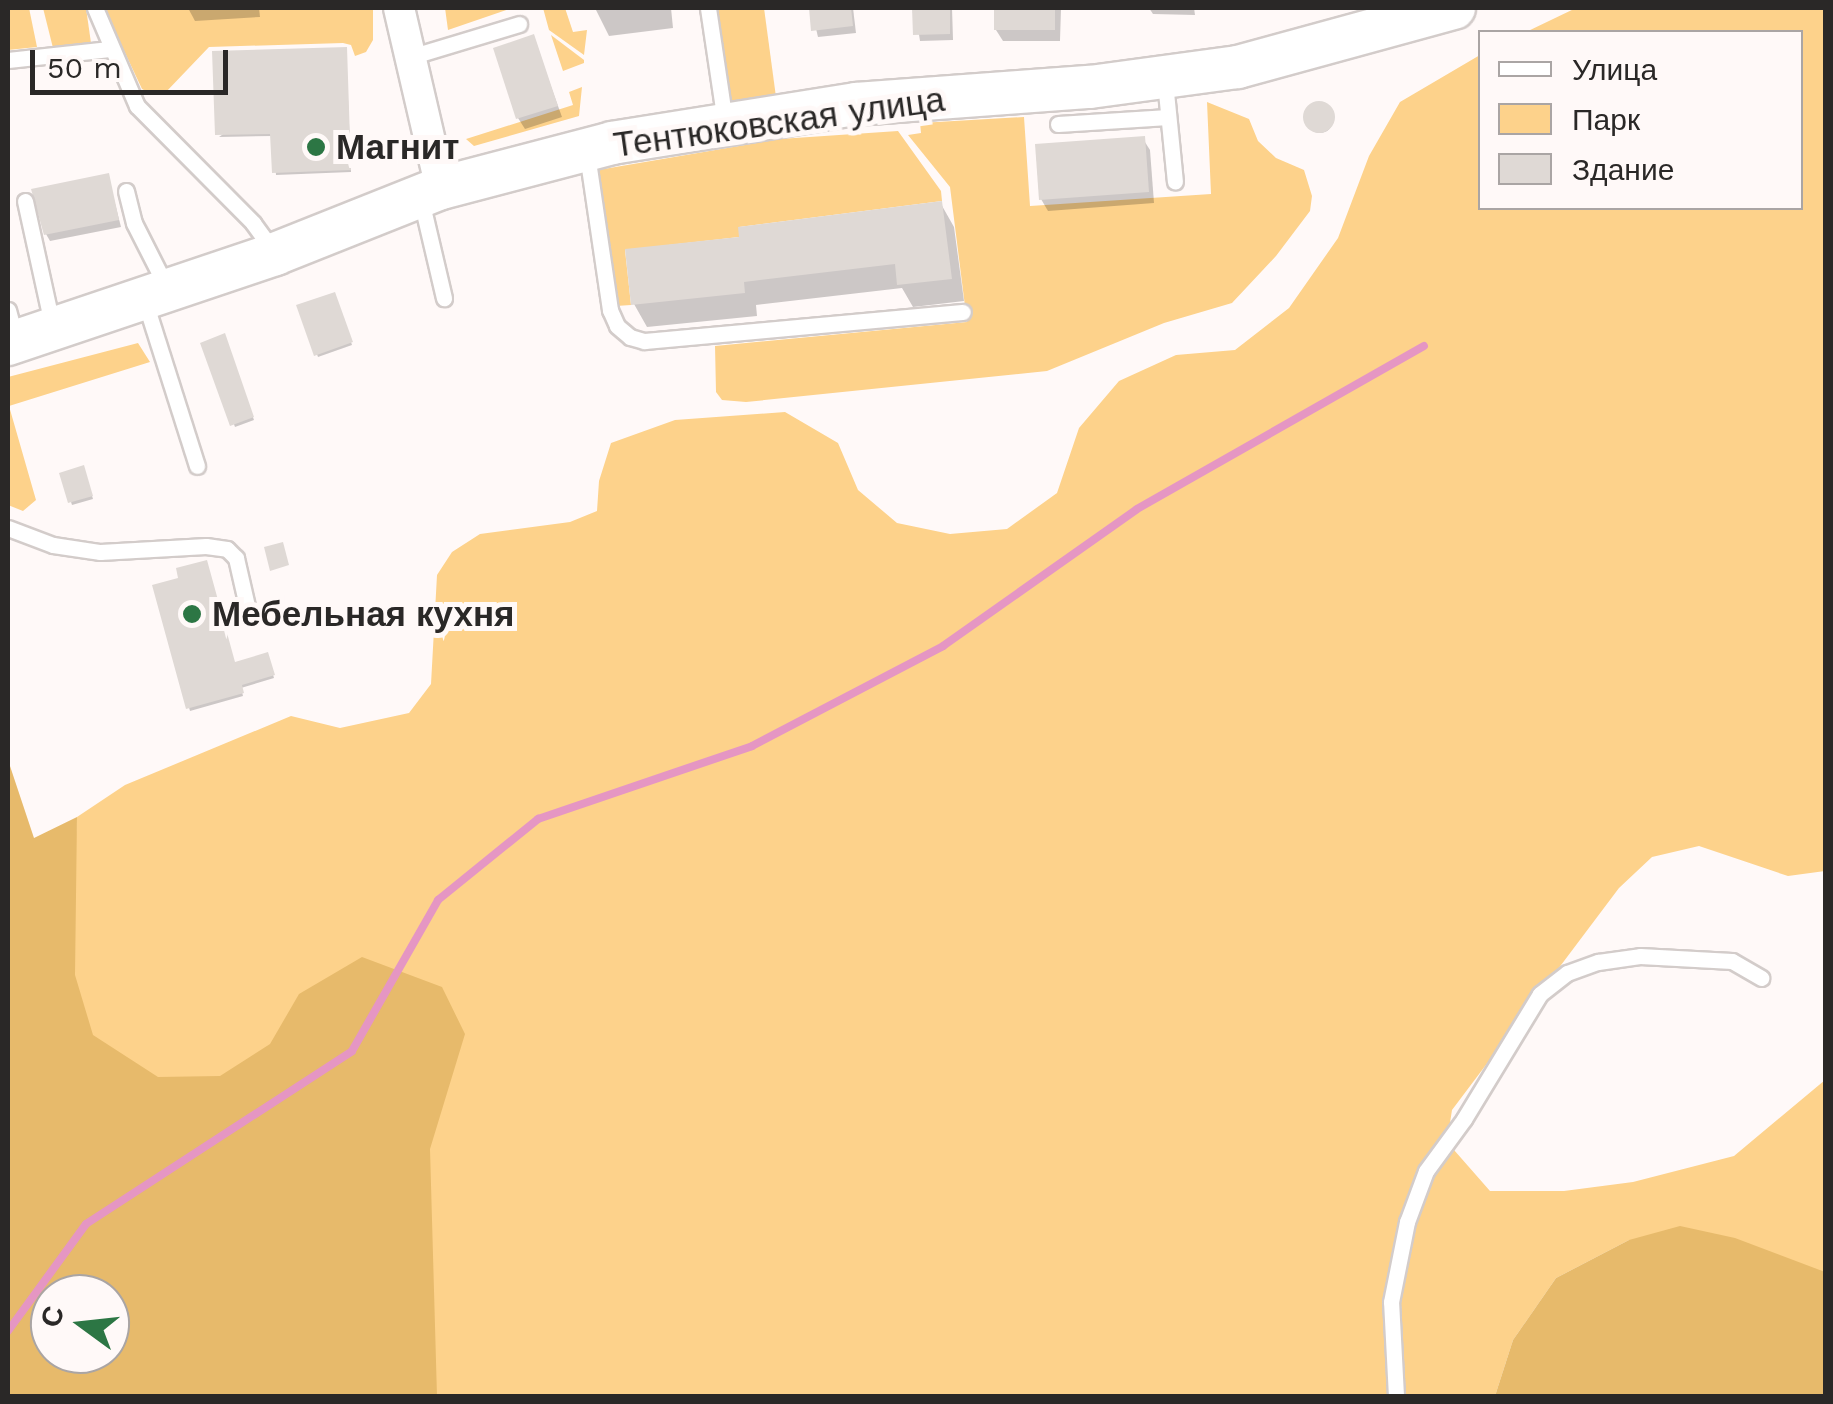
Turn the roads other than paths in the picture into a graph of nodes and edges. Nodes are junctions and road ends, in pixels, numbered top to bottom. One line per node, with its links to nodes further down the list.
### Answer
1 (94, 8): 6 (lane)
2 (399, 8): 7 (street)
3 (708, 8): 10 (lane)
4 (1454, 8): 9 (street, Тентюковская улица)
5 (518, 24): 7 (lane)
6 (109, 48): 8 (lane); 17 (lane)
7 (410, 57): 15 (street)
8 (8, 60)
9 (1166, 98): 10 (street, Тентюковская улица); 11 (lane); 13 (lane)
10 (725, 122): 12 (street, Тентюковская улица)
11 (1058, 124)
12 (586, 150): 15 (street, Тентюковская улица); 20 (lane)
13 (1175, 182)
14 (126, 191): 18 (lane)
15 (431, 192): 17 (street, Тентюковская улица); 19 (lane)
16 (25, 201): 21 (lane)
17 (275, 254): 18 (street, Тентюковская улица)
18 (156, 294): 21 (street, Тентюковская улица); 22 (lane)
19 (444, 298)
20 (963, 312)
21 (21, 331)
22 (197, 466)
23 (8, 528): 24 (lane)
24 (250, 619)
25 (1762, 978): 26 (lane)
26 (1396, 1396)

